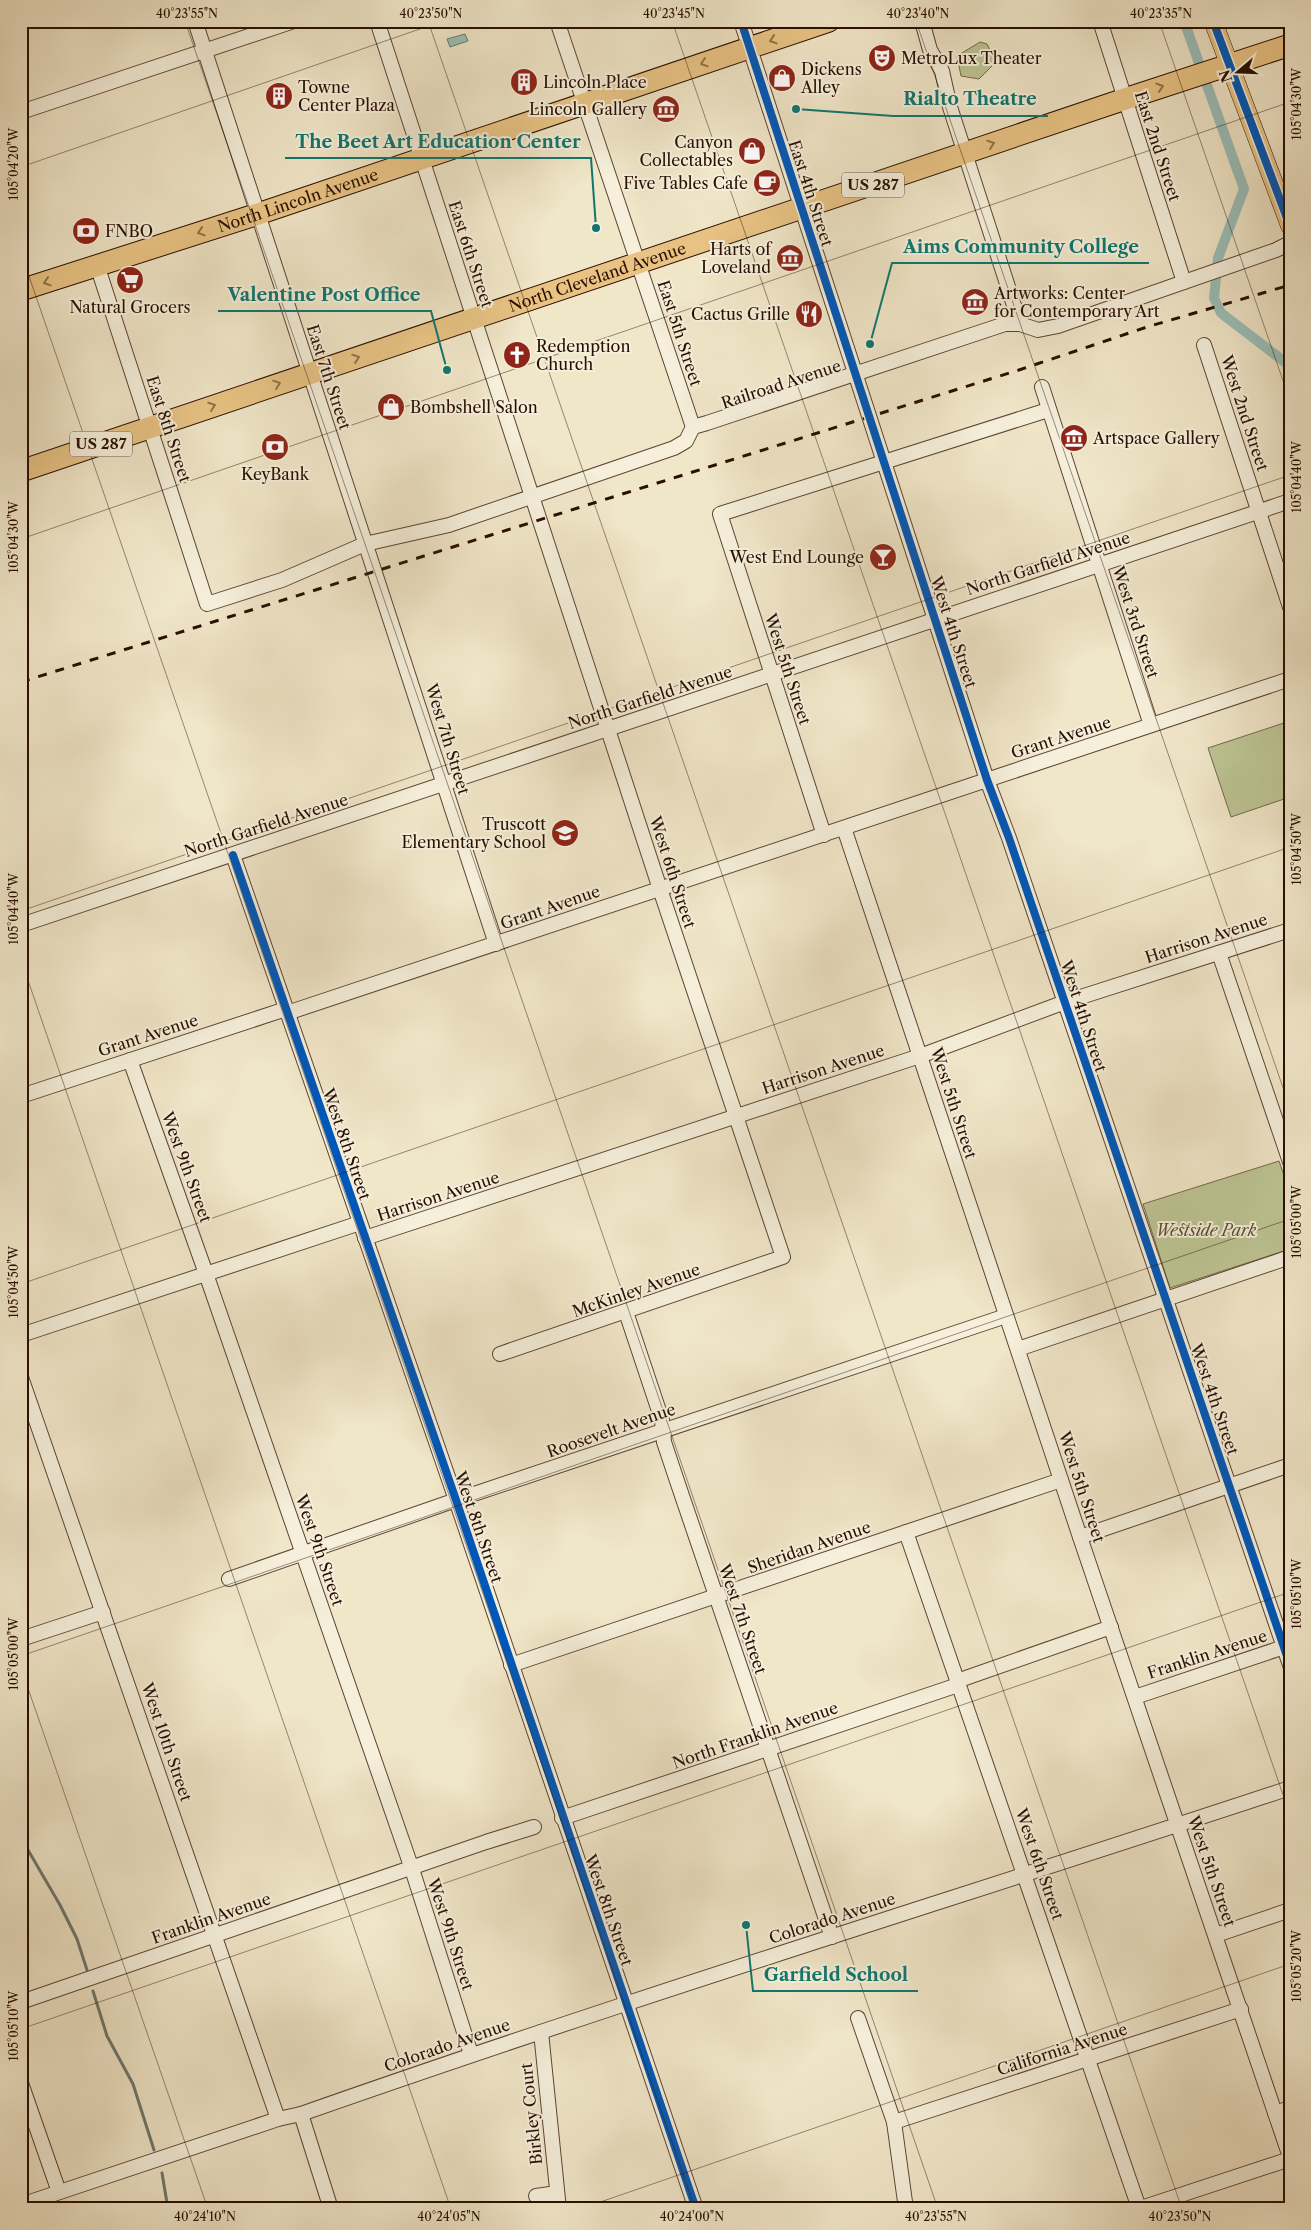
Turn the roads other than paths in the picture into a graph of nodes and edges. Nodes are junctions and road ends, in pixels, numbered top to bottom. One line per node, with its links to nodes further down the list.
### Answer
1 (195, 21): 12 (street, East 7th Street)
2 (294, 21): 12 (street)
3 (377, 21): 18 (street, East 6th Street)
4 (557, 21): 15 (street, East 5th Street)
5 (741, 21): 11 (street, East 4th Street)
6 (829, 21): 11 (highway, North Lincoln Avenue, one-way to 11)
7 (922, 21): 17 (street)
8 (1100, 21): 14 (street, East 2nd Street)
9 (1213, 21): 13 (main road)
10 (1290, 45): 13 (highway, US 287)
11 (750, 48): 15 (highway, North Lincoln Avenue, one-way to 15); 19 (street, East 4th Street)
12 (205, 51): 16 (street); 20 (street, East 7th Street)
13 (1212, 71): 14 (highway, North Cleveland Avenue / US 287, one-way to 13); 21 (main road)
14 (1124, 99): 17 (highway, North Cleveland Avenue / US 287, one-way to 14); 25 (street, East 2nd Street)
15 (584, 104): 18 (highway, North Lincoln Avenue); 23 (street, East 5th Street)
16 (21, 112)
17 (965, 153): 19 (highway, North Cleveland Avenue / US 287); 28 (street)
18 (422, 158): 20 (highway, North Lincoln Avenue); 27 (street, East 6th Street)
19 (801, 209): 23 (highway, North Cleveland Avenue / US 287); 31 (street, East 4th Street)
20 (258, 214): 24 (highway, North Lincoln Avenue, one-way to 24); 30 (street, East 7th Street)
21 (1290, 226)
22 (1290, 243): 25 (street, Railroad Avenue)
23 (638, 264): 27 (highway, North Cleveland Avenue / US 287); 34 (street, East 5th Street)
24 (98, 265): 26 (highway, North Lincoln Avenue, one-way to 26); 35 (street, East 8th Street)
25 (1184, 282): 28 (street, Railroad Avenue)
26 (22, 288)
27 (474, 318): 30 (highway, North Cleveland Avenue / US 287, one-way to 27); 38 (street, East 6th Street)
28 (1020, 324): 31 (street, Railroad Avenue)
29 (1204, 345): 40 (street, West 2nd Street)
30 (310, 373): 35 (highway, North Cleveland Avenue / US 287, one-way to 30); 41 (street, East 7th Street)
31 (855, 374): 34 (street, Railroad Avenue); 36 (street, West 4th Street)
32 (1042, 387): 33 (street, West 3rd Street)
33 (1048, 410): 36 (street); 42 (street, West 3rd Street)
34 (693, 427): 38 (street)
35 (150, 428): 37 (highway, North Cleveland Avenue / US 287); 41 (street, East 8th Street)
36 (884, 463): 44 (street, West 4th Street); 45 (street, West 5th Street)
37 (21, 471)
38 (532, 497): 41 (street); 48 (street, West 6th Street)
39 (1290, 501): 40 (street, North Garfield Avenue)
40 (1259, 512): 42 (street, North Garfield Avenue); 43 (street, West 2nd Street)
41 (365, 544): 50 (street, West 7th Street)
42 (1098, 565): 44 (street, North Garfield Avenue); 47 (street, West 3rd Street)
43 (1290, 607)
44 (935, 620): 45 (street, North Garfield Avenue); 49 (street, West 4th Street)
45 (771, 675): 48 (street, North Garfield Avenue); 52 (street, West 5th Street)
46 (1290, 679): 47 (street, Grant Avenue)
47 (1151, 725): 49 (street, Grant Avenue)
48 (608, 729): 50 (street, North Garfield Avenue); 54 (street, West 6th Street)
49 (987, 780): 51 (street, Grant Avenue); 59 (street, West 4th Street)
50 (443, 784): 53 (street, North Garfield Avenue); 57 (street, West 7th Street)
51 (844, 828): 52 (street, Grant Avenue); 61 (street, West 5th Street)
52 (824, 835): 54 (street, Grant Avenue)
53 (233, 855): 55 (street, North Garfield Avenue); 60 (street, West 8th Street)
54 (660, 889): 57 (street, Grant Avenue); 64 (street, West 6th Street)
55 (21, 925)
56 (1290, 930): 58 (street, Harrison Avenue)
57 (496, 944): 60 (street, Grant Avenue)
58 (1219, 953): 59 (street, Harrison Avenue); 65 (street)
59 (1065, 1002): 61 (street, Harrison Avenue); 71 (street, West 4th Street)
60 (286, 1011): 62 (street, Grant Avenue); 66 (street, West 8th Street)
61 (920, 1056): 64 (street, Harrison Avenue); 73 (street, West 5th Street)
62 (130, 1060): 63 (street, Grant Avenue); 70 (street, West 9th Street)
63 (21, 1096)
64 (737, 1115): 67 (street, Harrison Avenue); 68 (street, West 6th Street)
65 (1290, 1162)
66 (360, 1223): 67 (street, West 8th Street); 70 (street, Harrison Avenue)
67 (365, 1238): 82 (street, West 8th Street)
68 (783, 1257): 72 (street, McKinley Avenue)
69 (1290, 1257): 71 (street)
70 (207, 1274): 74 (street, Harrison Avenue); 85 (street, West 9th Street)
71 (1166, 1299): 75 (street); 81 (street, West 4th Street)
72 (626, 1312): 76 (street, McKinley Avenue); 78 (street, West 7th Street)
73 (1006, 1316): 75 (street, West 5th Street); 78 (street, Roosevelt Avenue)
74 (21, 1335)
75 (1018, 1349): 80 (street, West 5th Street)
76 (500, 1354)
77 (21, 1377): 88 (street, West 10th Street)
78 (664, 1431): 82 (street, Roosevelt Avenue); 87 (street, West 7th Street)
79 (1290, 1465): 81 (street)
80 (1061, 1480): 83 (street, Sheridan Avenue); 84 (street, West 5th Street)
81 (1229, 1485): 84 (street); 91 (street, West 4th Street)
82 (456, 1500): 85 (street, Roosevelt Avenue); 92 (street, West 8th Street)
83 (906, 1532): 87 (street, Sheridan Avenue); 94 (street, West 6th Street)
84 (1080, 1537): 89 (street, West 5th Street)
85 (302, 1553): 86 (street, Roosevelt Avenue); 101 (street, West 9th Street)
86 (229, 1580)
87 (717, 1596): 92 (street, Sheridan Avenue); 96 (street, West 7th Street)
88 (103, 1612): 90 (street); 104 (street, West 10th Street)
89 (1111, 1627): 94 (street, North Franklin Avenue); 95 (street, West 5th Street)
90 (21, 1639)
91 (1287, 1646): 93 (street, West 4th Street); 95 (street, Franklin Avenue)
92 (511, 1665): 98 (street, West 8th Street)
93 (1290, 1665)
94 (958, 1683): 96 (street, North Franklin Avenue); 102 (street, West 6th Street)
95 (1135, 1696): 99 (street, West 5th Street)
96 (768, 1749): 98 (street, North Franklin Avenue); 106 (street, West 7th Street)
97 (1290, 1788): 99 (street, Colorado Avenue)
98 (562, 1818): 108 (street, West 8th Street)
99 (1177, 1825): 102 (street, Colorado Avenue); 105 (street, West 5th Street)
100 (534, 1828): 101 (street)
101 (412, 1868): 104 (street, Franklin Avenue); 112 (street, West 9th Street)
102 (1025, 1874): 106 (street, Colorado Avenue); 113 (street, West 6th Street)
103 (1290, 1910): 105 (street)
104 (214, 1935): 107 (street, Franklin Avenue); 118 (street, West 10th Street)
105 (1216, 1935): 109 (street, West 5th Street)
106 (832, 1937): 108 (street, Colorado Avenue)
107 (21, 2002)
108 (626, 2005): 111 (street, Colorado Avenue); 127 (street, West 8th Street)
109 (1241, 2009): 113 (street, California Avenue); 116 (street, West 5th Street)
110 (858, 2018): 119 (street)
111 (540, 2032): 112 (street, Colorado Avenue); 122 (street, Birkley Court)
112 (471, 2054): 117 (street, Colorado Avenue)
113 (1087, 2059): 119 (street, California Avenue); 129 (street, West 6th Street)
114 (21, 2083): 121 (street)
115 (1290, 2108): 116 (street)
116 (1275, 2113): 120 (street, West 5th Street)
117 (301, 2114): 118 (street, Colorado Avenue); 125 (street)
118 (278, 2119): 121 (street)
119 (894, 2122): 128 (street)
120 (1290, 2158): 129 (street)
121 (59, 2192): 124 (street)
122 (557, 2193): 123 (street); 126 (street, Birkley Court)
123 (536, 2196)
124 (25, 2206)
125 (331, 2209)
126 (559, 2209)
127 (696, 2209)
128 (906, 2209)
129 (1138, 2209)

